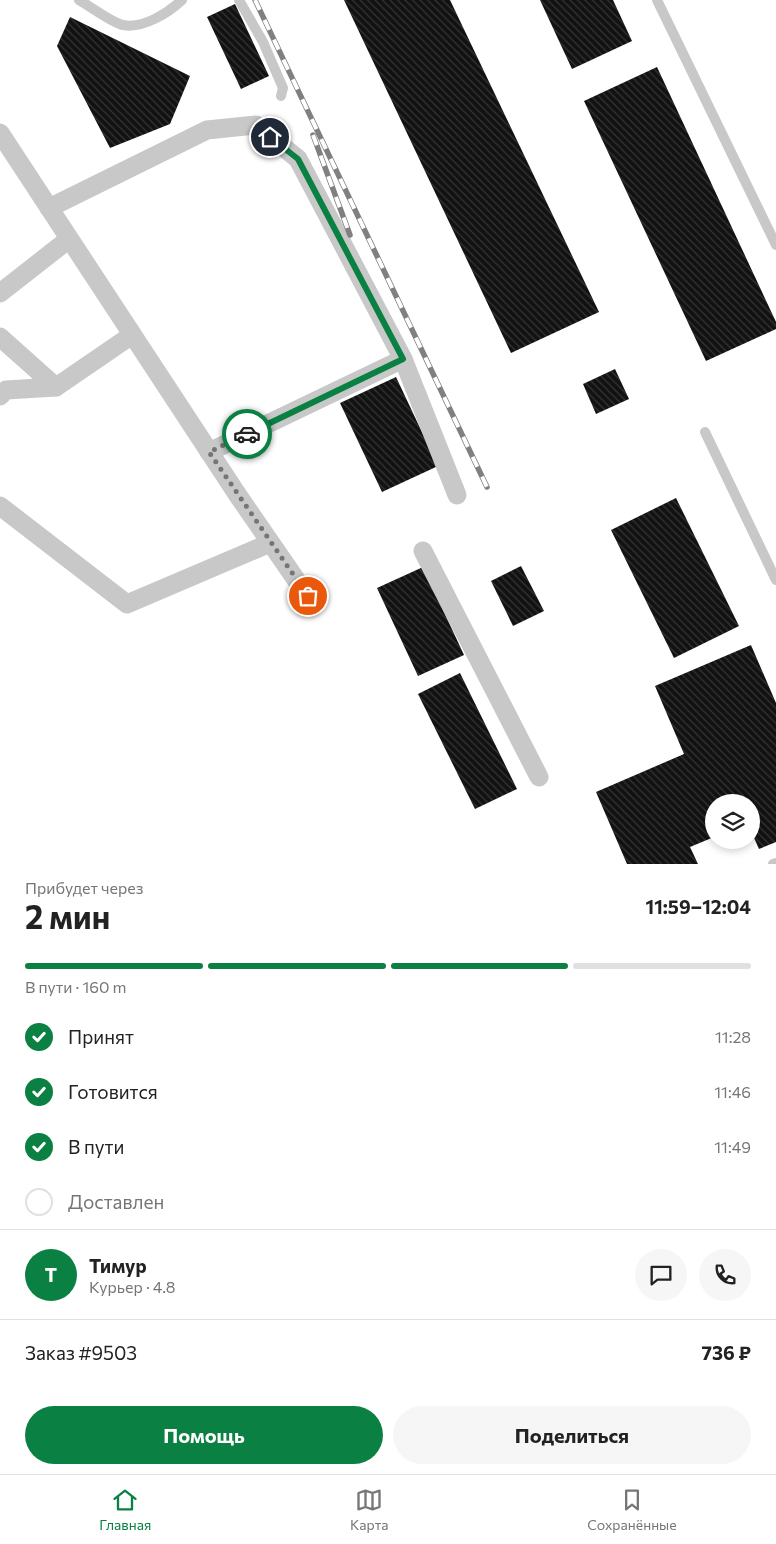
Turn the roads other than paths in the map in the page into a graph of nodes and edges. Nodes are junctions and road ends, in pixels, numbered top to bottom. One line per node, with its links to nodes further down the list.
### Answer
1 (79, 0): 2 (lane)
2 (182, 0)
3 (239, 0): 5 (lane)
4 (657, 0): 9 (lane)
5 (281, 96)
6 (0, 133): 7 (street)
7 (49, 208): 8 (street); 13 (street)
8 (69, 239): 10 (street); 11 (street)
9 (776, 244)
10 (0, 293)
11 (132, 335): 14 (street); 17 (street)
12 (0, 336): 14 (street)
13 (403, 359): 17 (street); 18 (street)
14 (56, 387): 15 (street)
15 (0, 396)
16 (705, 432): 22 (lane)
17 (209, 452): 20 (street)
18 (457, 495)
19 (0, 506): 20 (street)
20 (270, 543): 23 (street)
21 (423, 551): 24 (street)
22 (776, 580)
23 (308, 596)
24 (539, 777)

